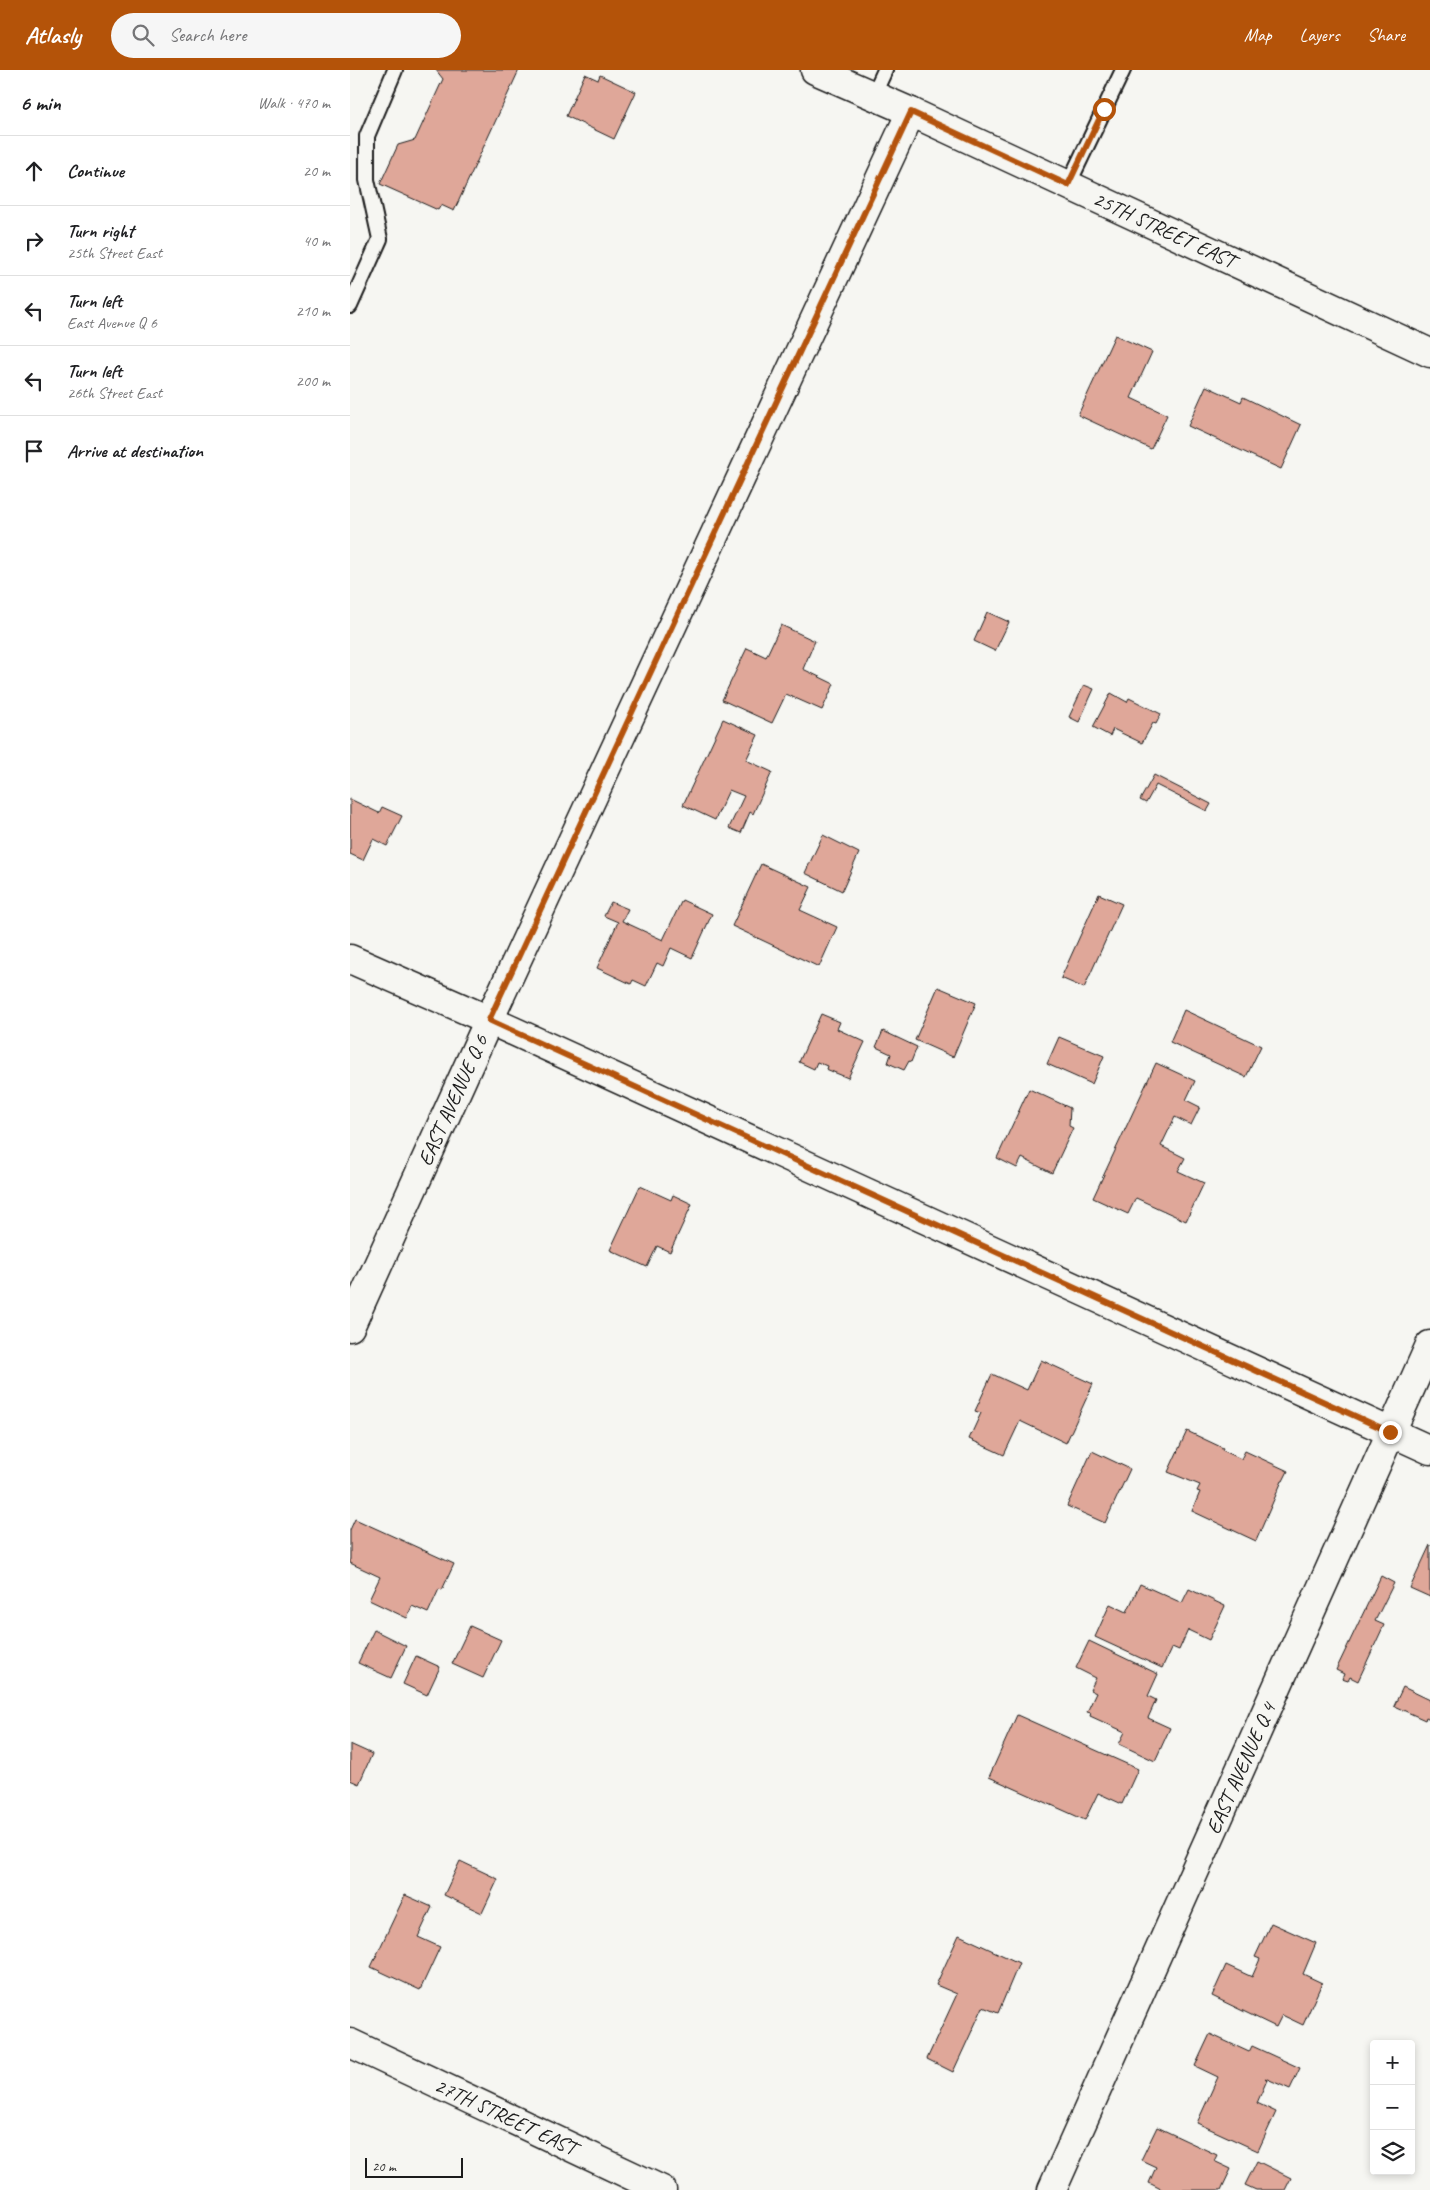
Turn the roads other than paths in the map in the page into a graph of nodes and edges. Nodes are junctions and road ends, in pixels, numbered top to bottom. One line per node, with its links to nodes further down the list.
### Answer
1 (395, 70): 8 (lane)
2 (815, 70): 5 (street, 25TH STREET EAST)
3 (885, 70): 5 (lane)
4 (1123, 70): 7 (lane)
5 (873, 96): 6 (street, 25TH STREET EAST)
6 (911, 112): 7 (street, 25TH STREET EAST); 11 (street, EAST AVENUE Q 6)
7 (1068, 185): 9 (street, 25TH STREET EAST)
8 (350, 306)
9 (1430, 353)
10 (350, 959): 11 (street)
11 (489, 1020): 12 (street, EAST AVENUE Q 6); 14 (street)
12 (350, 1327)
13 (1430, 1344): 14 (street, EAST AVENUE Q 4)
14 (1390, 1432): 15 (street); 18 (street, EAST AVENUE Q 4)
15 (1430, 1450)
16 (350, 2043): 17 (street, 27TH STREET EAST)
17 (662, 2190)
18 (1052, 2190)

